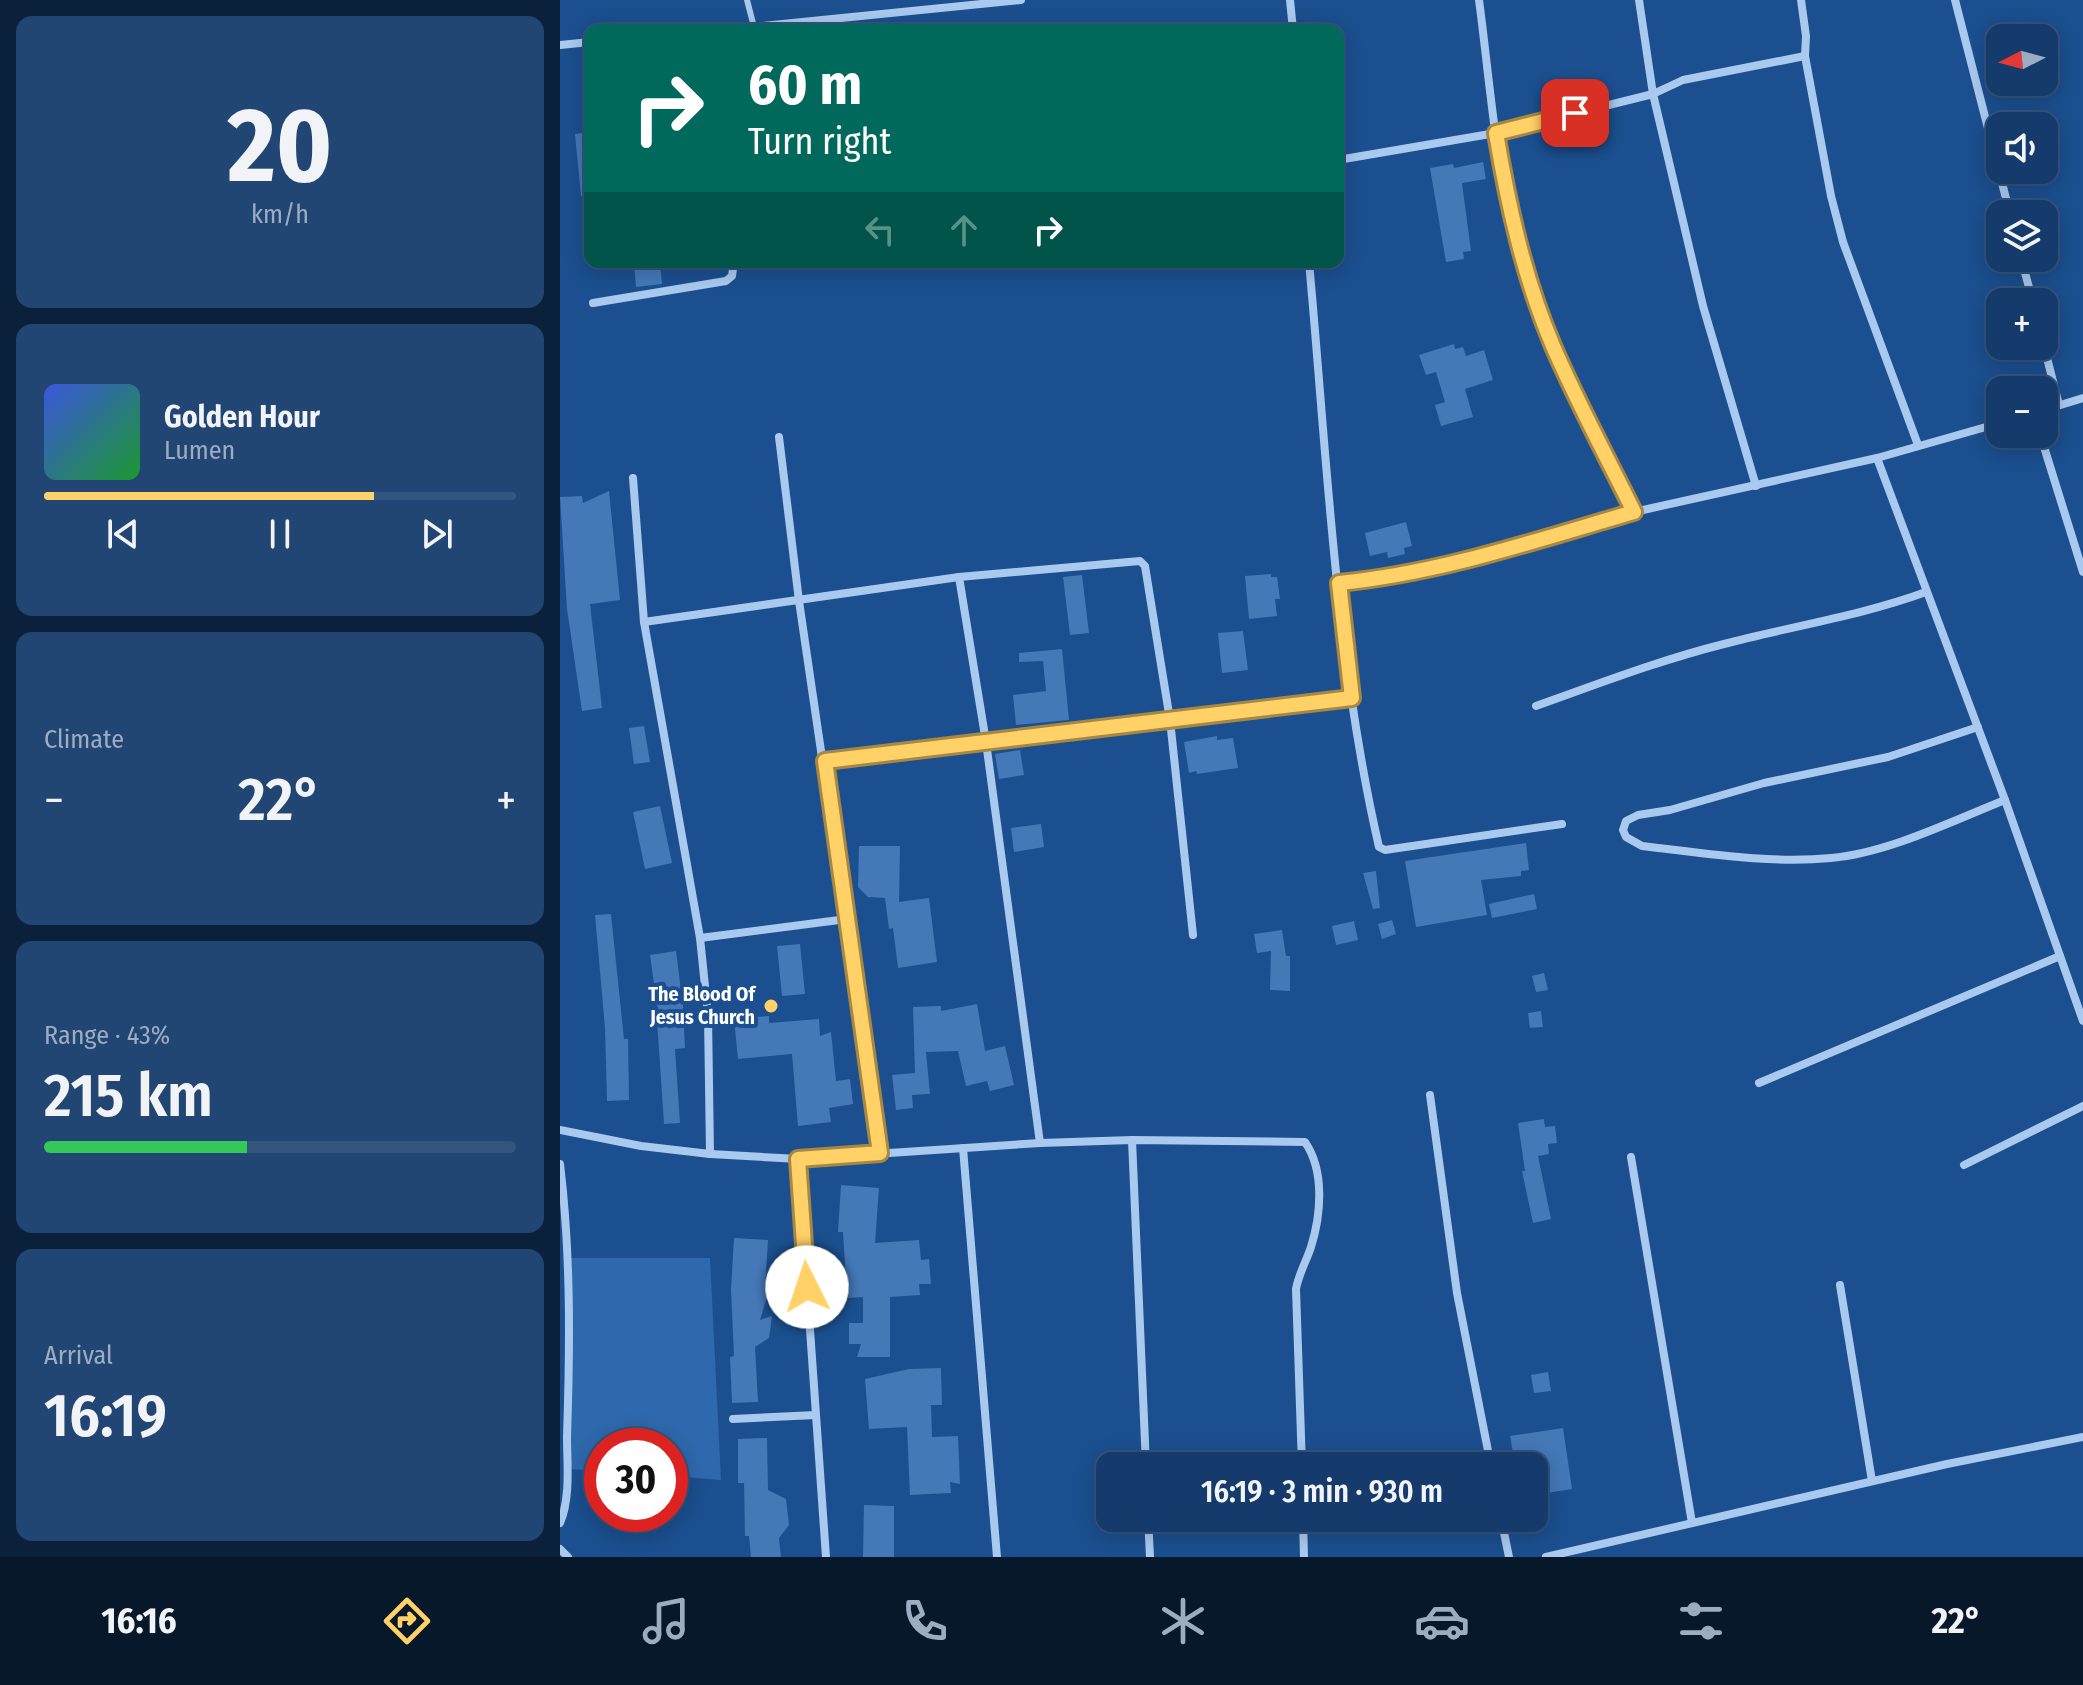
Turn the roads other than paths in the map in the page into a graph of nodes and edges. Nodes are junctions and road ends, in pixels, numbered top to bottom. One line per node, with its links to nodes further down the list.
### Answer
1 (747, 0): 8 (lane)
2 (1021, 0): 9 (street)
3 (1290, 0): 10 (street)
4 (1479, 0): 15 (street)
5 (1639, 0): 14 (street)
6 (1801, 0): 13 (street)
7 (1955, 0): 17 (street)
8 (753, 24)
9 (784, 24)
10 (1292, 24)
11 (584, 43): 12 (street)
12 (560, 45)
13 (1805, 56): 14 (street); 26 (street)
14 (1653, 94): 15 (street); 30 (street)
15 (1496, 133): 16 (street); 31 (street)
16 (1344, 159)
17 (2006, 200)
18 (733, 268): 20 (street)
19 (1310, 268): 34 (street)
20 (593, 303)
21 (2048, 360): 23 (street)
22 (2083, 398): 23 (street)
23 (2059, 405)
24 (1986, 427): 26 (street)
25 (779, 437): 36 (street)
26 (1918, 445): 28 (street)
27 (2044, 448): 32 (street)
28 (1877, 458): 30 (street); 35 (street)
29 (633, 478): 37 (street)
30 (1756, 486): 31 (street)
31 (1634, 512): 34 (street)
32 (2083, 572)
33 (959, 577): 36 (street); 40 (street); 42 (street)
34 (1339, 583): 38 (street)
35 (1926, 592): 39 (street); 41 (street)
36 (799, 601): 37 (street); 43 (street)
37 (644, 622): 48 (street)
38 (1352, 698): 40 (street); 45 (street)
39 (1536, 706)
40 (1170, 720): 42 (street); 47 (street)
41 (1978, 727): 44 (street); 44 (street)
42 (986, 742): 43 (street); 56 (street)
43 (825, 761): 46 (street)
44 (2005, 800): 49 (street)
45 (1562, 824)
46 (847, 919): 48 (street); 58 (street)
47 (1193, 935)
48 (700, 938): 59 (street)
49 (2060, 956): 50 (street); 51 (street)
50 (2083, 1021)
51 (1759, 1083)
52 (1430, 1095): 70 (street)
53 (2083, 1106): 63 (street)
54 (560, 1130): 59 (street)
55 (1132, 1140): 56 (street); 68 (street); 69 (street)
56 (1040, 1143): 57 (street)
57 (963, 1148): 58 (street); 80 (street)
58 (880, 1153): 61 (street)
59 (710, 1154): 61 (street)
60 (1631, 1157): 73 (street)
61 (798, 1159): 65 (street)
62 (560, 1164): 72 (street)
63 (1964, 1165)
64 (1840, 1285): 71 (street)
65 (816, 1415): 66 (street); 79 (street)
66 (733, 1419)
67 (2083, 1437): 71 (street)
68 (1145, 1452)
69 (1302, 1452)
70 (1488, 1452)
71 (1872, 1481): 73 (street)
72 (560, 1523)
73 (1692, 1523): 84 (street)
74 (1149, 1532): 81 (street)
75 (1303, 1532): 82 (street)
76 (1504, 1532): 83 (street)
77 (560, 1549): 78 (street)
78 (568, 1557)
79 (826, 1557)
80 (997, 1557)
81 (1150, 1557)
82 (1304, 1557)
83 (1509, 1557)
84 (1546, 1557)

